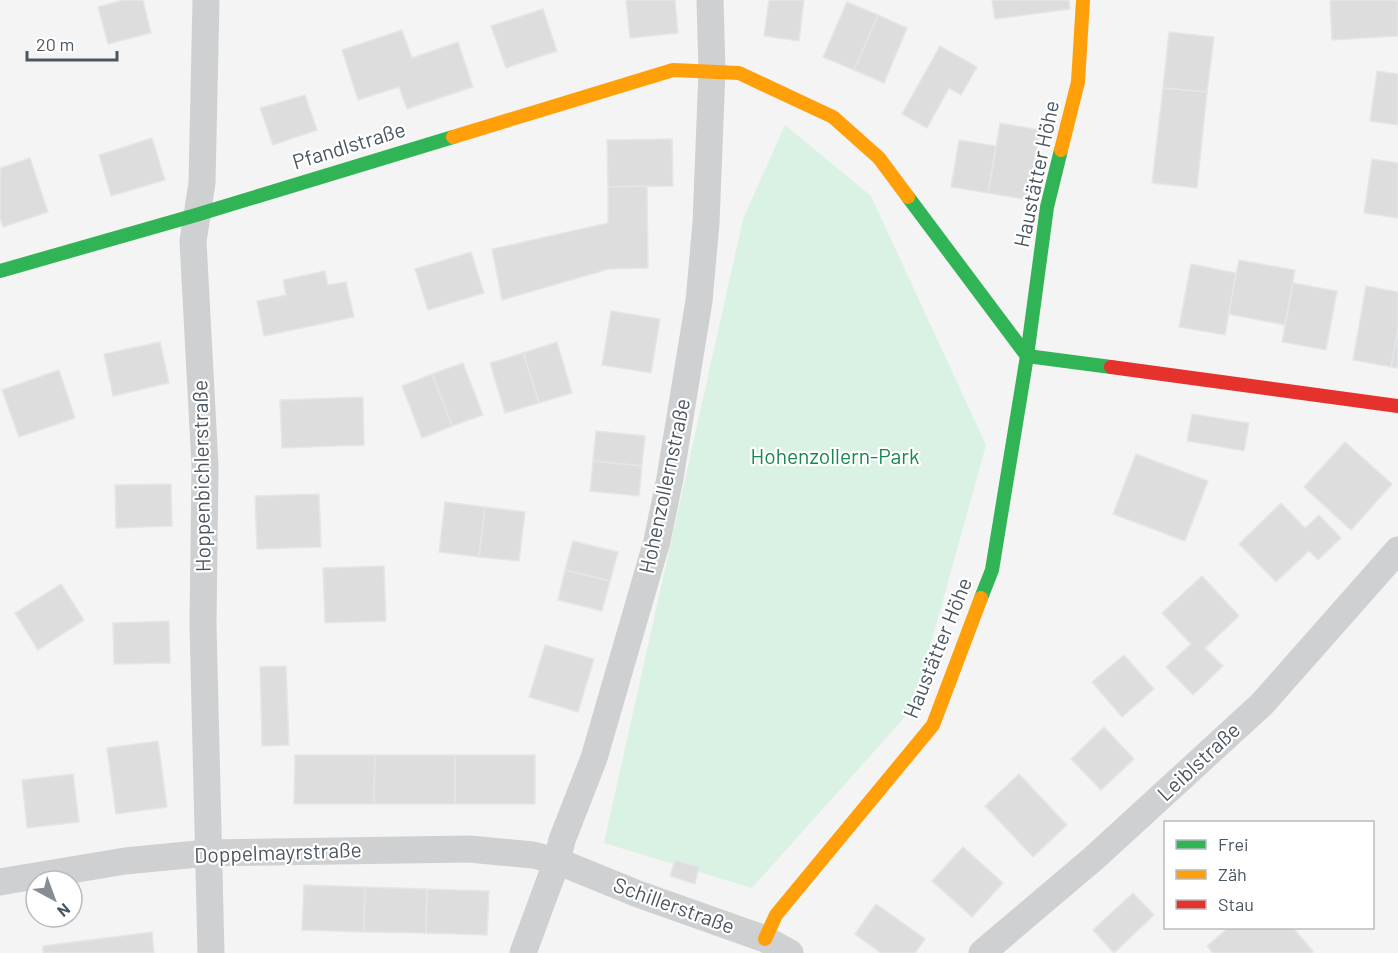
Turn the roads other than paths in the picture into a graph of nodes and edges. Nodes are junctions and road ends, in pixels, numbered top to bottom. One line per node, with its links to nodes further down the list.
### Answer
1 (206, 0): 5 (street, Hoppenbichlerstraße)
2 (710, 0): 4 (street, Hohenzollernstraße)
3 (1083, 0): 7 (street, Haustätter Höhe)
4 (712, 70): 5 (street, Pfandlstraße); 7 (street); 11 (street, Hohenzollernstraße)
5 (196, 215): 6 (street, Pfandlstraße); 10 (street, Hoppenbichlerstraße)
6 (0, 271)
7 (1027, 356): 8 (street); 13 (street, Haustätter Höhe)
8 (1398, 406)
9 (1398, 550): 17 (street, Leiblstraße)
10 (208, 853): 11 (street, Doppelmayrstraße); 12 (street, Doppelmayrstraße); 14 (street, Hoppenbichlerstraße)
11 (557, 861): 13 (street, Schillerstraße); 15 (street, Hohenzollernstraße)
12 (0, 882)
13 (765, 939): 16 (street, Schillerstraße)
14 (212, 953)
15 (523, 953)
16 (790, 953)
17 (981, 953)

